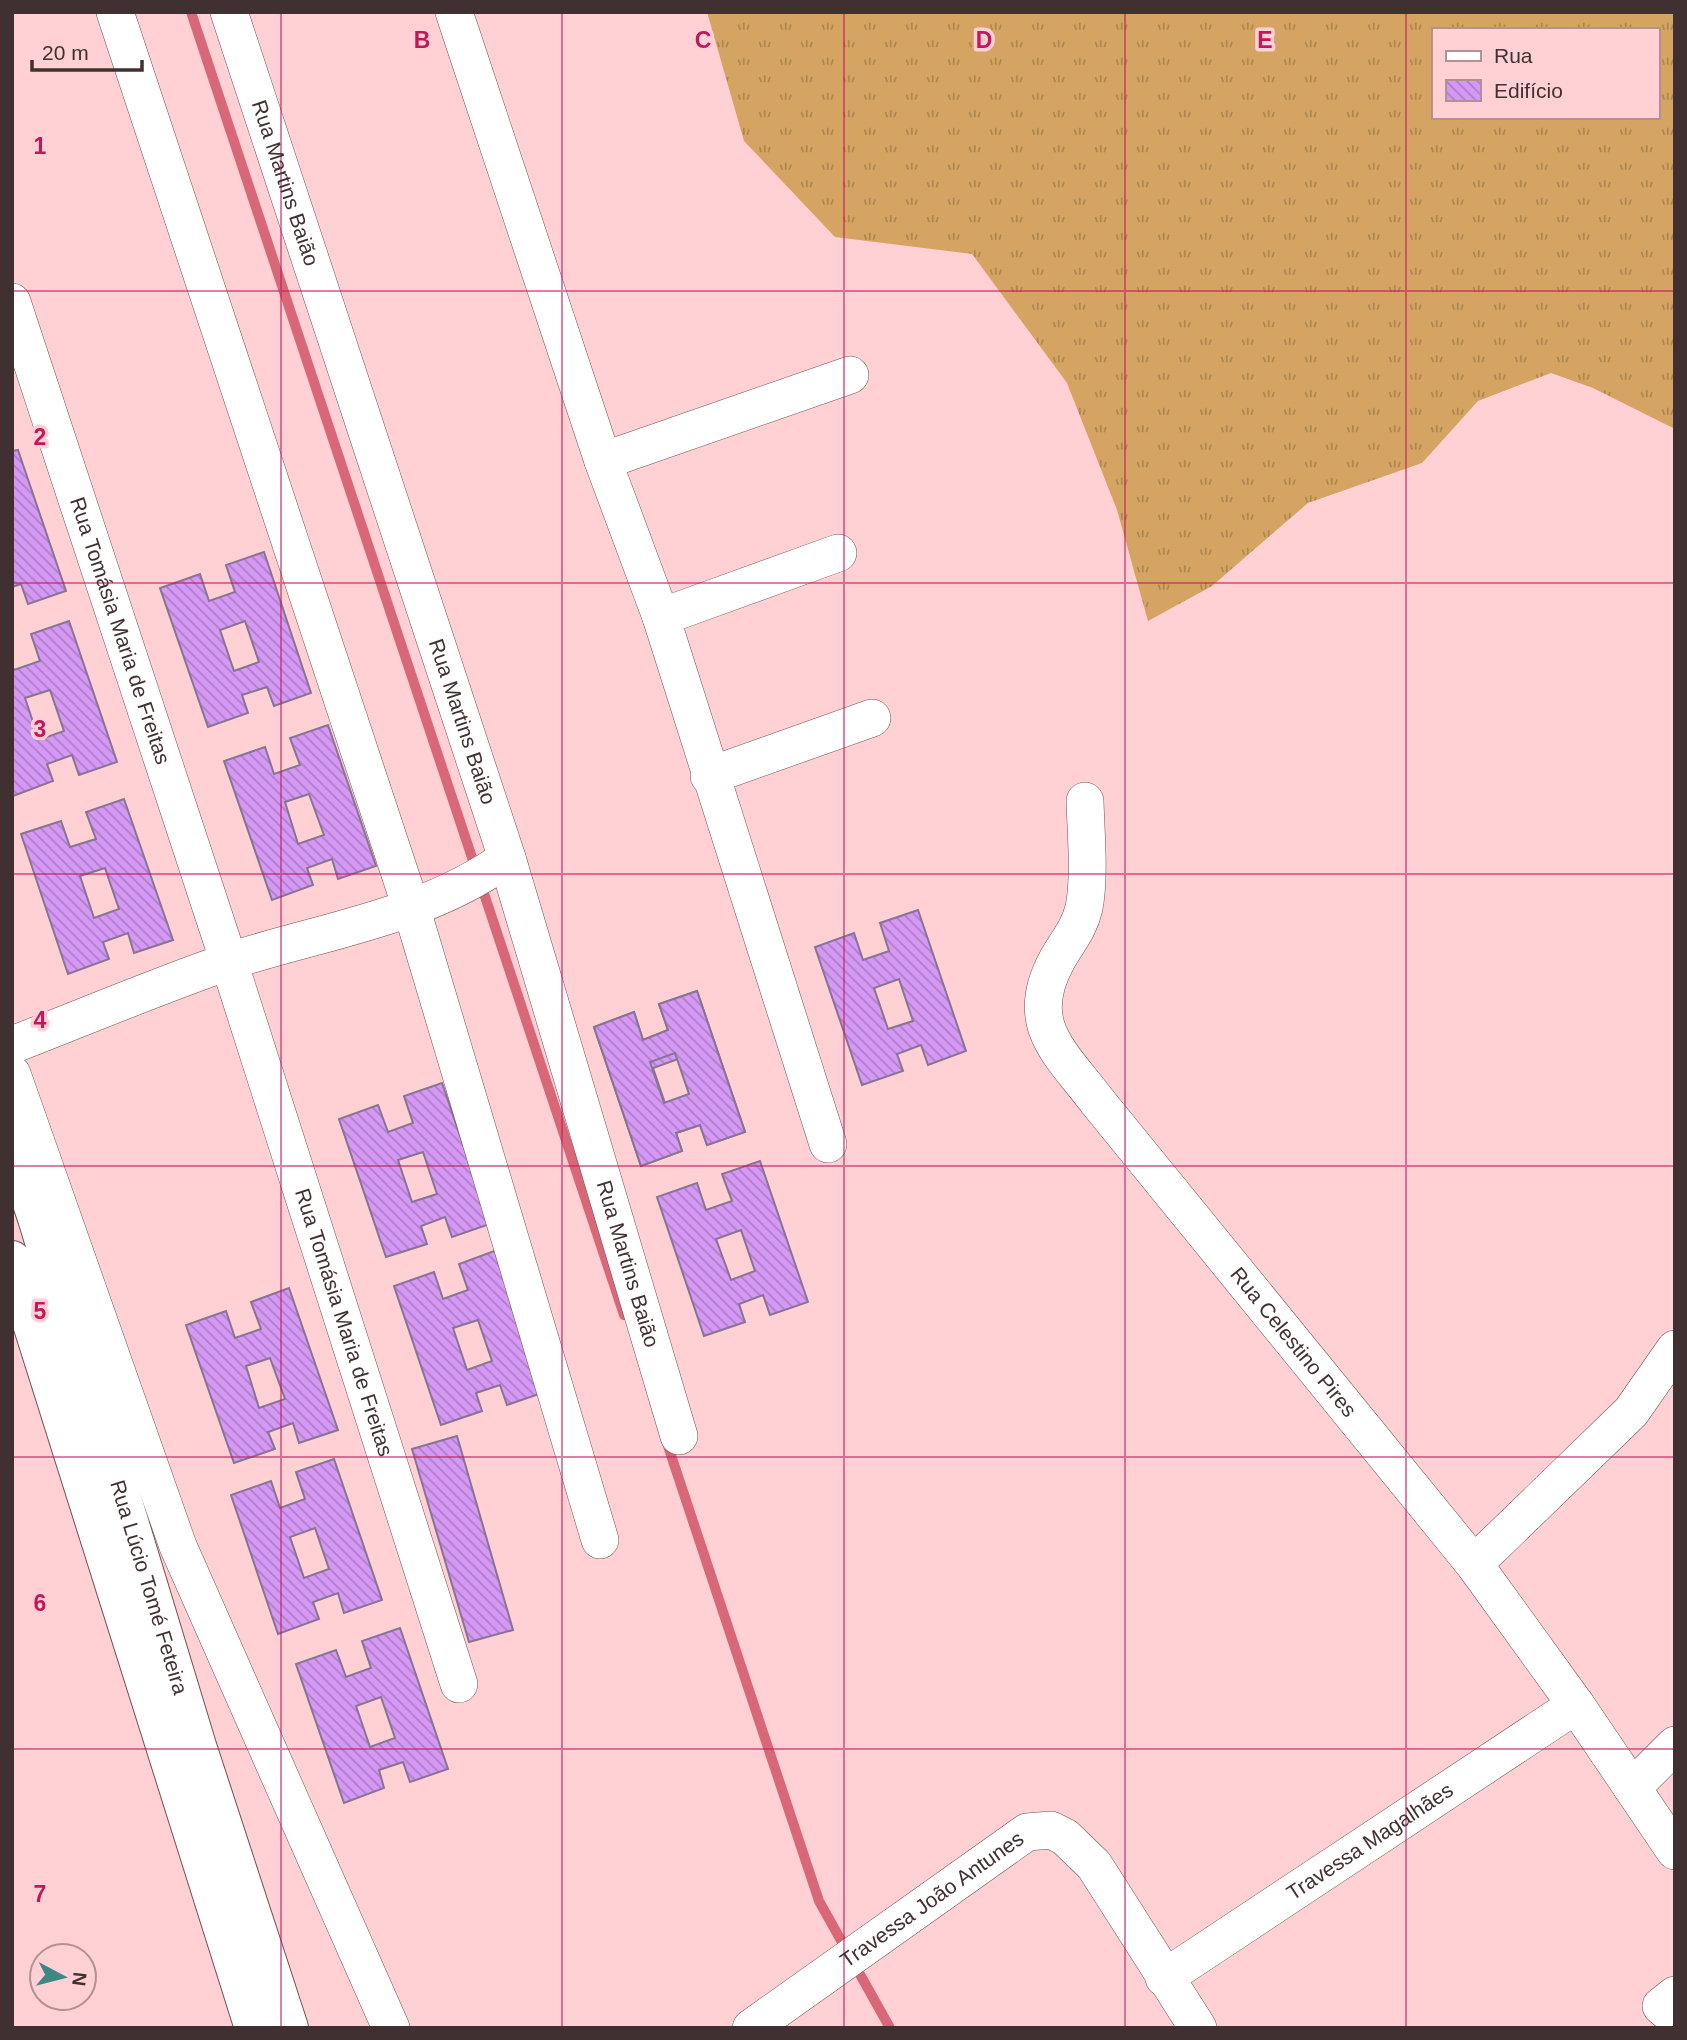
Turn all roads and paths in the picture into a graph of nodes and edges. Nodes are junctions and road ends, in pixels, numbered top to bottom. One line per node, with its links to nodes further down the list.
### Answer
1 (115, 12): 13 (street)
2 (229, 12): 12 (street, Rua Martins Baião)
3 (454, 12): 6 (street)
4 (12, 302): 14 (street, Rua Tomásia Maria de Freitas)
5 (850, 375): 6 (street)
6 (603, 460): 8 (street)
7 (838, 553): 8 (street)
8 (661, 617): 10 (street)
9 (872, 718): 10 (street)
10 (709, 776): 18 (street)
11 (1085, 802): 23 (street, Rua Celestino Pires)
12 (495, 867): 13 (street); 21 (street, Rua Martins Baião)
13 (423, 904): 14 (street); 22 (street)
14 (229, 962): 15 (street); 24 (street, Rua Tomásia Maria de Freitas)
15 (12, 1045)
16 (12, 1074): 34 (street)
17 (12, 1144): 33 (main road, Rua Lúcio Tomé Feteira)
18 (828, 1144)
19 (12, 1259): 32 (main road, Rua Lúcio Tomé Feteira)
20 (1675, 1349): 23 (street)
21 (679, 1436)
22 (600, 1540)
23 (1474, 1564): 25 (street, Rua Celestino Pires)
24 (459, 1684)
25 (1576, 1705): 27 (street, Rua Celestino Pires); 29 (street, Travessa Magalhães)
26 (1675, 1745): 27 (street)
27 (1632, 1788): 28 (street, Rua Celestino Pires)
28 (1675, 1851)
29 (1164, 1978): 35 (street, Travessa João Antunes); 36 (street, Travessa João Antunes)
30 (1675, 1995): 31 (street)
31 (1675, 2018)
32 (254, 2028)
33 (289, 2028)
34 (391, 2028)
35 (751, 2028)
36 (1198, 2028)

